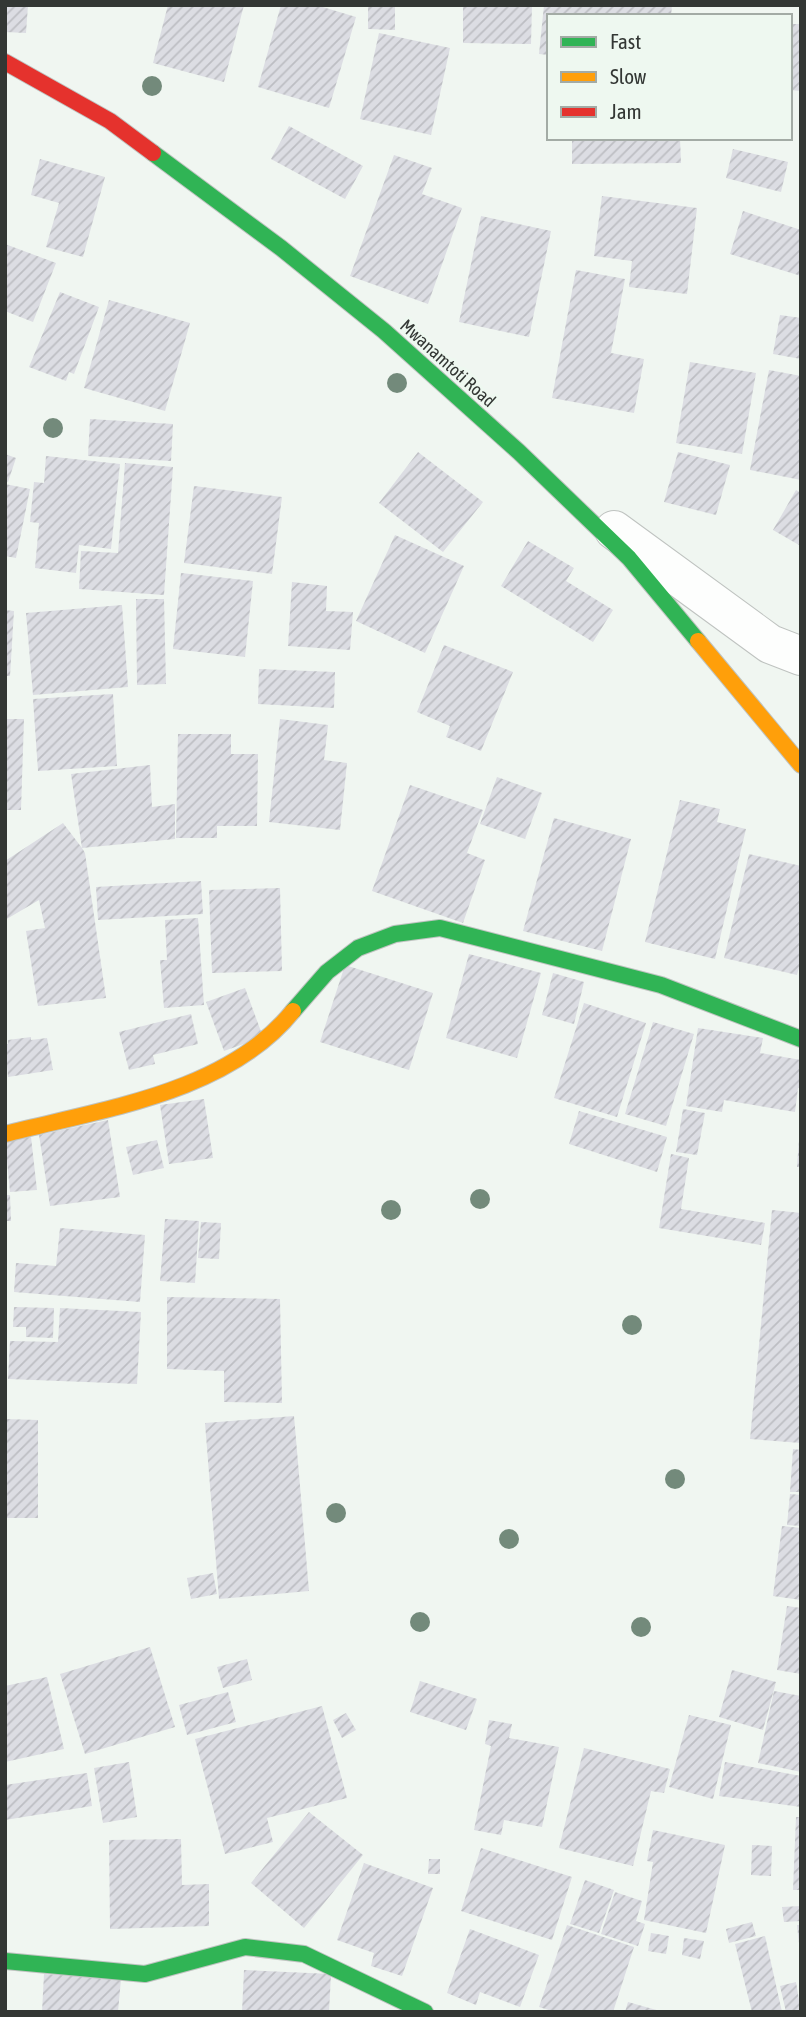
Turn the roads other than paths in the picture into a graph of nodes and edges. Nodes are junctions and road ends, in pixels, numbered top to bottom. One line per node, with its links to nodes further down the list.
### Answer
1 (5, 62): 2 (street, Mwanamtoti Road)
2 (556, 487): 3 (street); 4 (street, Mwanamtoti Road)
3 (801, 656)
4 (801, 765)
5 (801, 1039): 6 (street)
6 (5, 1134)
7 (5, 1961): 8 (street)
8 (425, 2012)

